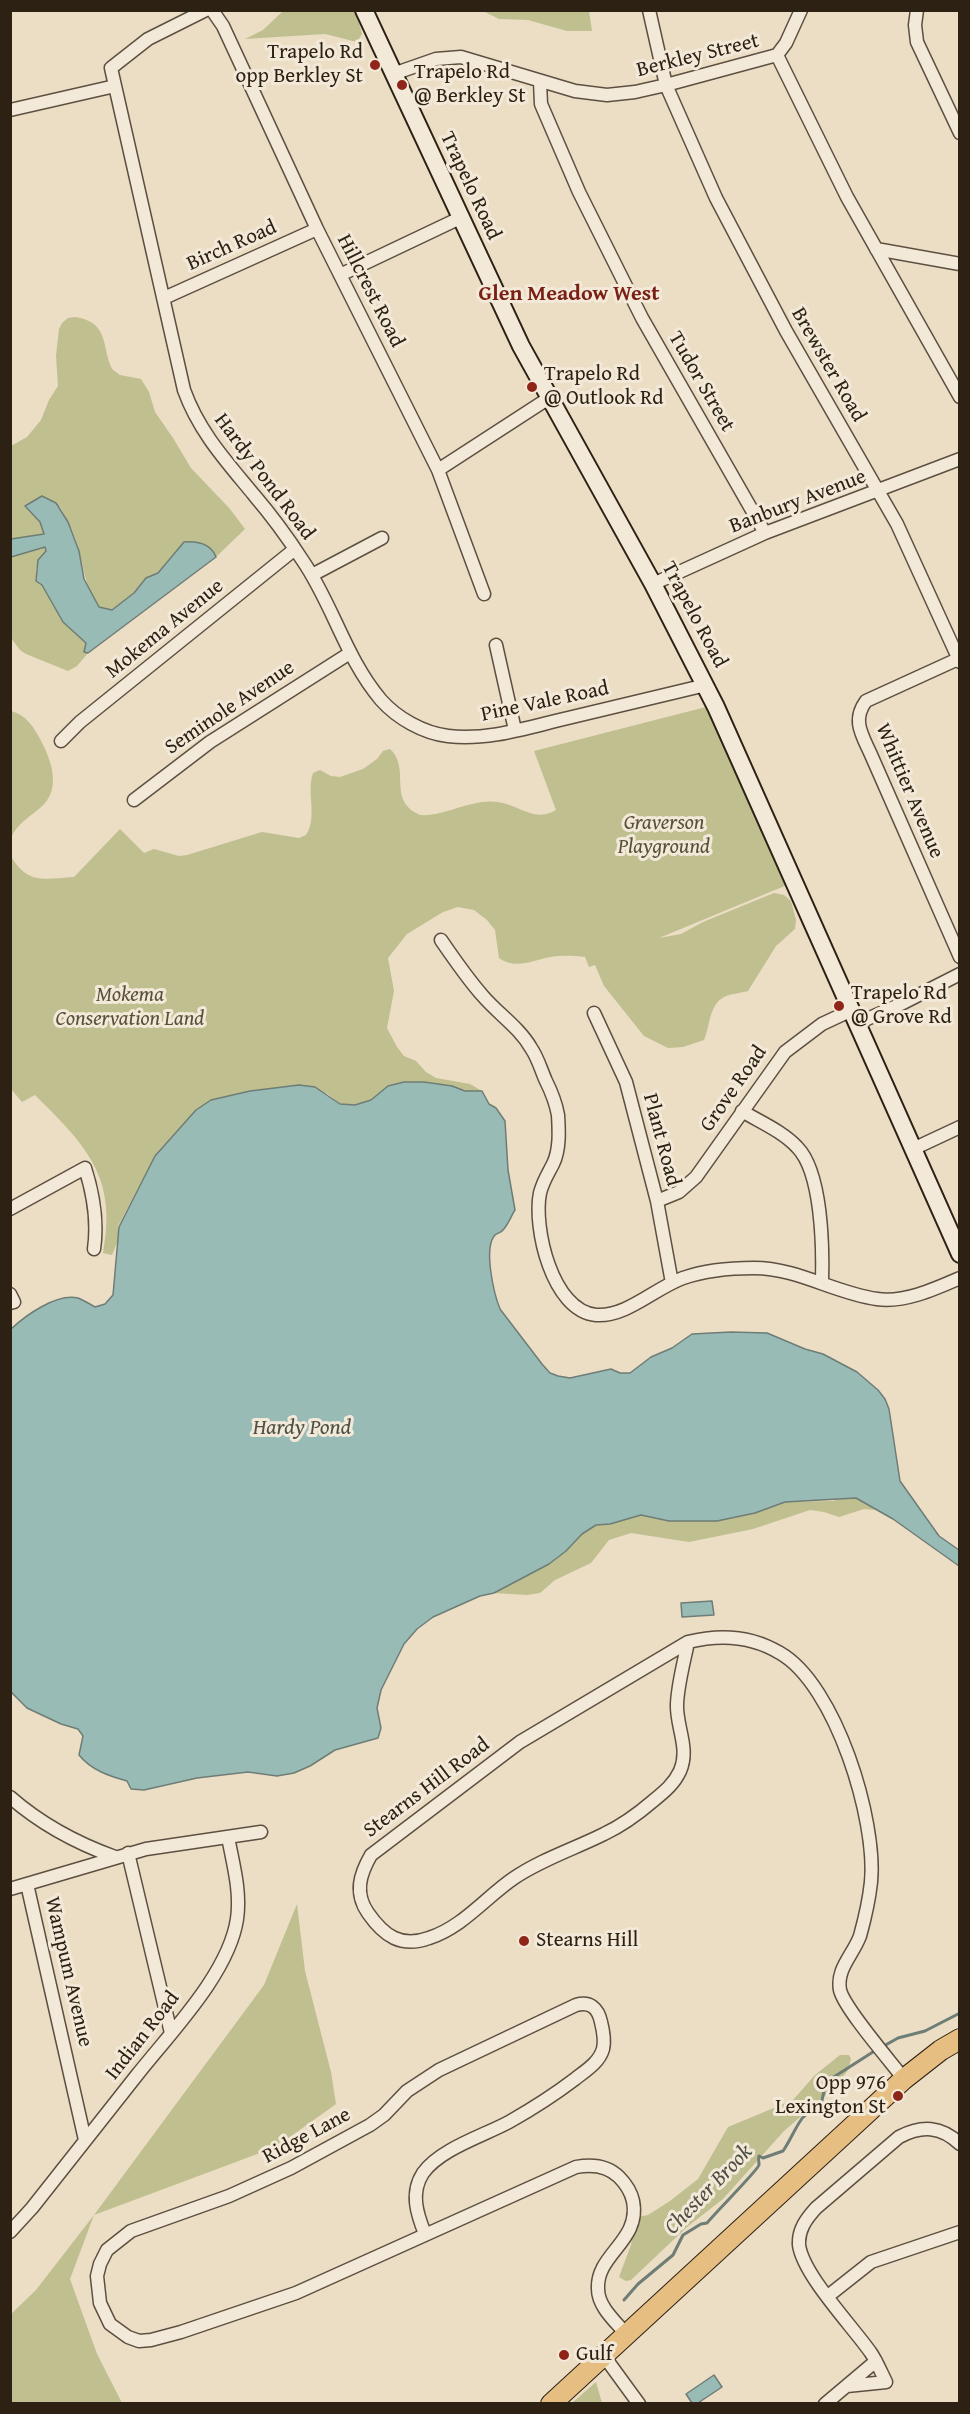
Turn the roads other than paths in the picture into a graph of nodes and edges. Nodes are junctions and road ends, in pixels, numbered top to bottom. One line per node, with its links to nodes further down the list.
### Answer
1 (206, 10): 11 (street, Hardy Pond Road)
2 (212, 10): 15 (street, Hillcrest Road)
3 (364, 10): 8 (main road, Trapelo Road)
4 (649, 10): 10 (street, Brewster Road)
5 (801, 10): 7 (street)
6 (917, 10): 13 (street)
7 (777, 56): 10 (street, Berkley Street); 16 (street, Berkley Street)
8 (393, 74): 9 (street, Berkley Street); 14 (main road, Trapelo Road)
9 (540, 82): 10 (street, Berkley Street); 25 (street, Tudor Street)
10 (666, 85): 24 (street, Brewster Road)
11 (115, 86): 12 (street); 19 (street, Hardy Pond Road)
12 (10, 110)
13 (960, 132)
14 (460, 218): 18 (street); 21 (main road, Trapelo Road)
15 (317, 229): 18 (street, Hillcrest Road); 19 (street, Birch Road)
16 (876, 249): 17 (street); 20 (street, Berkley Street)
17 (960, 264)
18 (340, 275): 23 (street, Hillcrest Road)
19 (164, 298): 27 (street, Hardy Pond Road)
20 (960, 397)
21 (549, 398): 23 (street); 29 (main road, Trapelo Road)
22 (960, 459): 24 (street, Banbury Avenue)
23 (438, 470): 30 (street, Hillcrest Road)
24 (878, 491): 25 (street, Banbury Avenue); 33 (street, Brewster Road)
25 (765, 533): 29 (street, Banbury Avenue)
26 (382, 538): 28 (street)
27 (295, 549): 28 (street, Hardy Pond Road); 37 (street, Mokema Avenue)
28 (312, 575): 32 (street, Hardy Pond Road)
29 (653, 584): 34 (main road, Trapelo Road)
30 (484, 594)
31 (496, 645): 36 (street)
32 (350, 653): 35 (street, Hardy Pond Road); 38 (street, Seminole Avenue)
33 (959, 661): 40 (street, Whittier Avenue)
34 (706, 685): 36 (street, Pine Vale Road); 43 (main road, Trapelo Road)
35 (395, 713): 36 (street, Pine Vale Road)
36 (515, 730)
37 (61, 741)
38 (134, 800)
39 (441, 940): 53 (street)
40 (960, 957)
41 (960, 974): 43 (street, Grove Road)
42 (594, 1013): 47 (street, Plant Road)
43 (855, 1017): 44 (street, Grove Road); 46 (main road, Trapelo Road)
44 (742, 1111): 47 (street, Grove Road); 52 (street)
45 (960, 1127): 46 (street)
46 (913, 1149): 50 (main road, Trapelo Road)
47 (657, 1201): 53 (street, Plant Road)
48 (10, 1209): 49 (street)
49 (94, 1249)
50 (960, 1254)
51 (960, 1278): 52 (street)
52 (822, 1282): 53 (street)
53 (672, 1283)
54 (688, 1642): 54 (street, Stearns Hill Road); 63 (street, Stearns Hill Road)
55 (10, 1797): 58 (street)
56 (261, 1832): 57 (street)
57 (228, 1837): 58 (street); 61 (street, Indian Road)
58 (122, 1855): 59 (street); 61 (street)
59 (27, 1884): 60 (street); 64 (street, Wampum Avenue)
60 (10, 1889)
61 (171, 2033): 64 (street, Indian Road)
62 (960, 2039): 63 (main road)
63 (904, 2079): 70 (main road)
64 (86, 2140): 66 (street, Indian Road)
65 (960, 2144): 69 (street)
66 (10, 2232)
67 (960, 2232): 69 (street)
68 (425, 2234): 68 (street, Ridge Lane); 70 (street, Ridge Lane)
69 (828, 2296): 72 (street)
70 (627, 2335): 71 (main road)
71 (604, 2356): 74 (main road); 75 (street)
72 (876, 2361): 73 (street); 73 (street)
73 (847, 2386): 76 (street)
74 (551, 2403)
75 (639, 2403)
76 (825, 2403)

